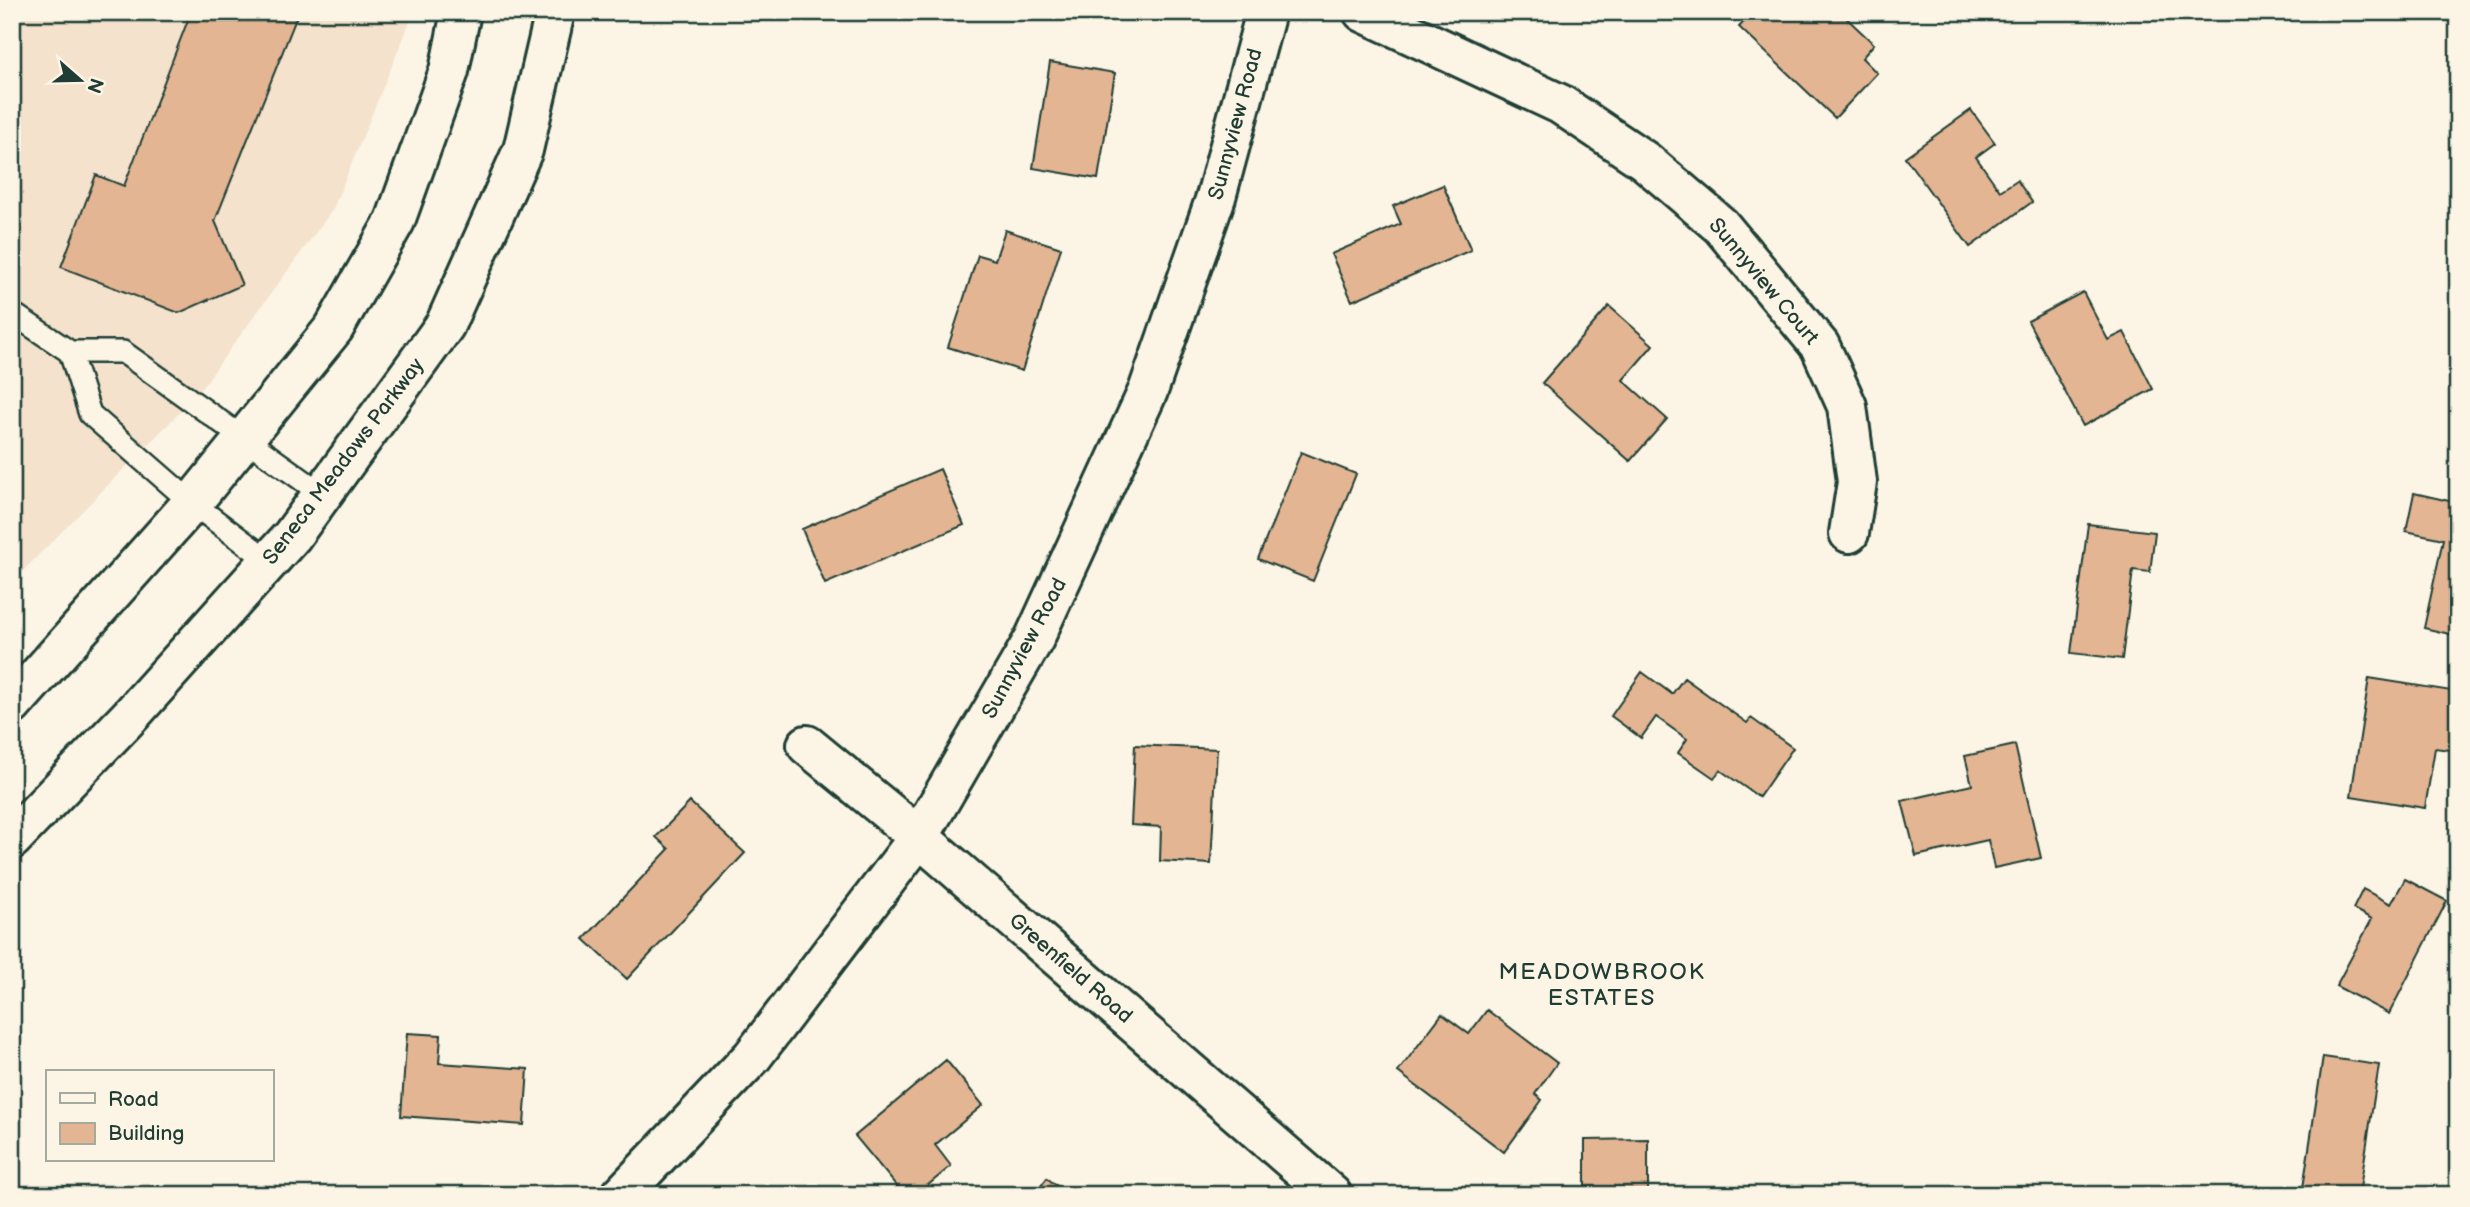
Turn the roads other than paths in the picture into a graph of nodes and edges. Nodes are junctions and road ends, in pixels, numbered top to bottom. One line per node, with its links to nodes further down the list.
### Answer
1 (461, 12): 7 (street)
2 (555, 12): 8 (street, Seneca Meadows Parkway)
3 (1266, 12): 14 (street, Sunnyview Road)
4 (1363, 12): 10 (street, Sunnyview Court)
5 (12, 313): 6 (lane)
6 (70, 352): 7 (lane); 9 (lane)
7 (245, 436): 8 (lane); 9 (street)
8 (322, 494): 11 (street, Seneca Meadows Parkway)
9 (192, 503): 11 (lane); 12 (street)
10 (1849, 533)
11 (270, 561): 15 (street, Seneca Meadows Parkway)
12 (12, 705)
13 (807, 745): 14 (street, Greenfield Road)
14 (919, 837): 16 (street, Sunnyview Road); 17 (street, Greenfield Road)
15 (12, 839)
16 (621, 1195)
17 (1332, 1195)

